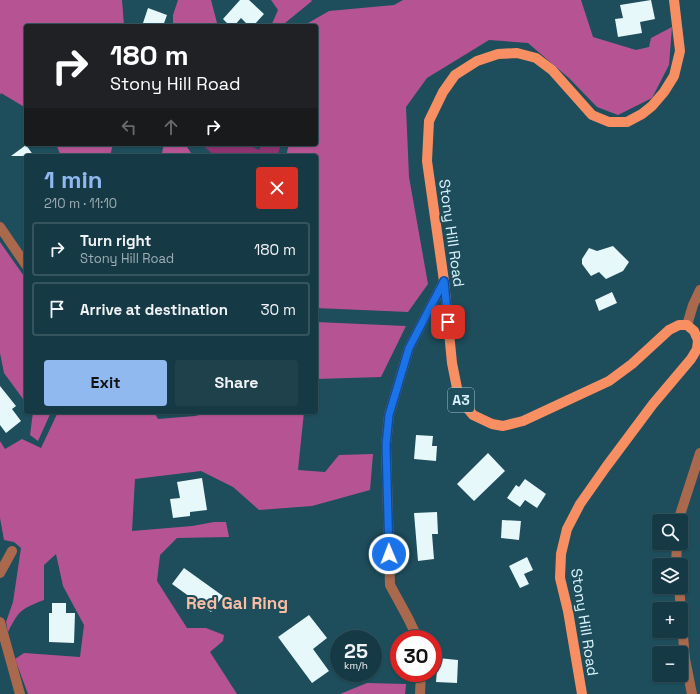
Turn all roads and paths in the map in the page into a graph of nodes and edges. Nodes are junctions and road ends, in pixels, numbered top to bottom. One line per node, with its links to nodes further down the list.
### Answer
1 (674, 0): 4 (main road, Stony Hill Road / A3)
2 (0, 227): 3 (street)
3 (24, 262)
4 (444, 281): 6 (main road, Stony Hill Road / A3); 12 (street)
5 (700, 290): 6 (street)
6 (687, 325): 17 (main road, Stony Hill Road)
7 (700, 453): 8 (street)
8 (680, 514)
9 (12, 552): 10 (street)
10 (0, 573)
11 (0, 622): 15 (street)
12 (414, 630)
13 (683, 638): 18 (street)
14 (421, 682): 16 (street)
15 (20, 694)
16 (420, 694)
17 (582, 694)
18 (692, 694)

